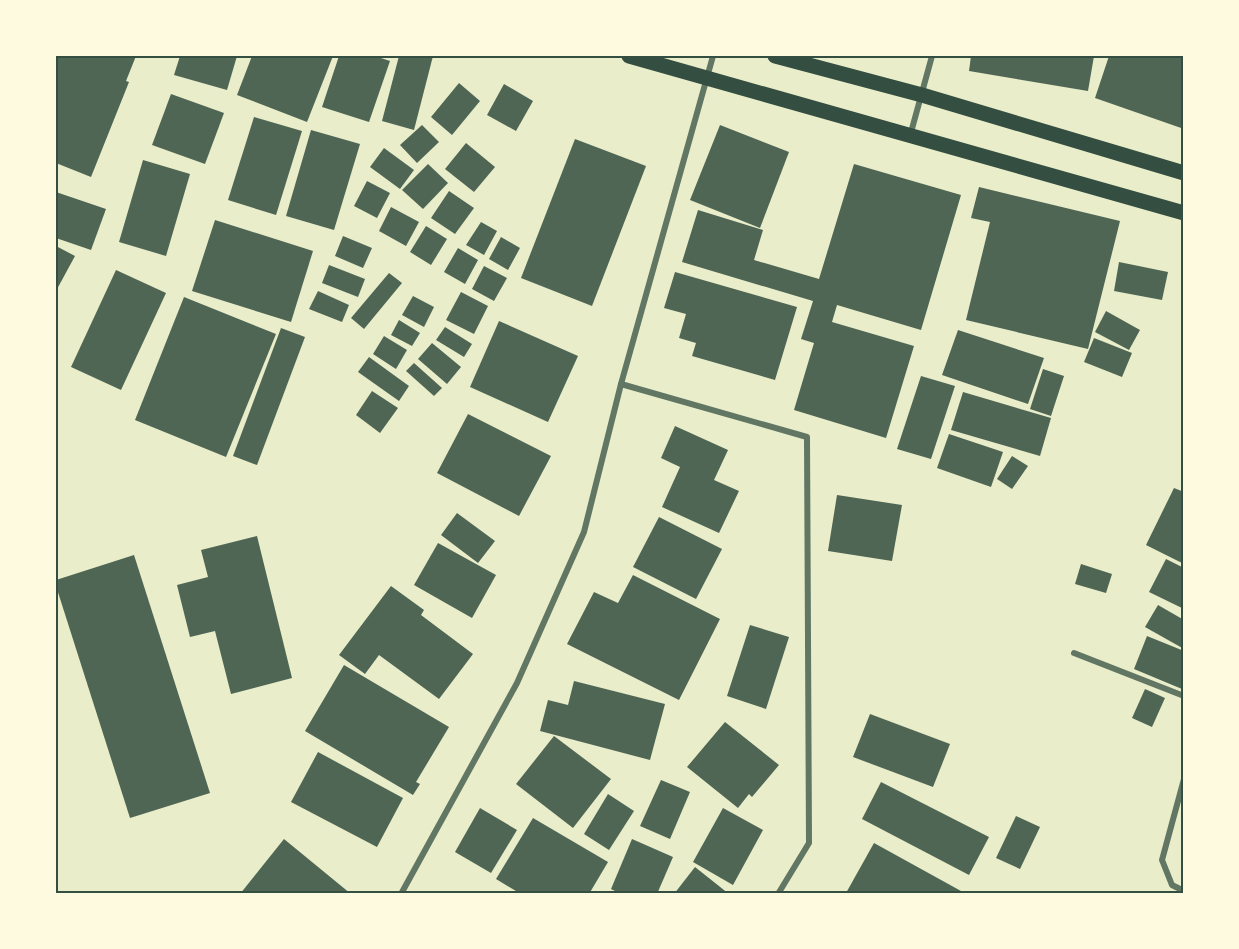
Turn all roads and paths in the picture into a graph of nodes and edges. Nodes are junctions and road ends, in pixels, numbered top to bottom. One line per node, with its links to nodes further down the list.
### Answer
1 (629, 56): 5 (main road)
2 (714, 56): 5 (street)
3 (775, 56): 6 (main road)
4 (932, 56): 6 (street)
5 (707, 78): 7 (main road); 10 (street)
6 (922, 95): 7 (street); 8 (main road)
7 (910, 136): 9 (main road)
8 (1184, 173)
9 (1184, 213)
10 (621, 384): 15 (street); 16 (street)
11 (1074, 653): 12 (street)
12 (1184, 696)
13 (1184, 778): 14 (street)
14 (1184, 891)
15 (401, 894)
16 (778, 894)

